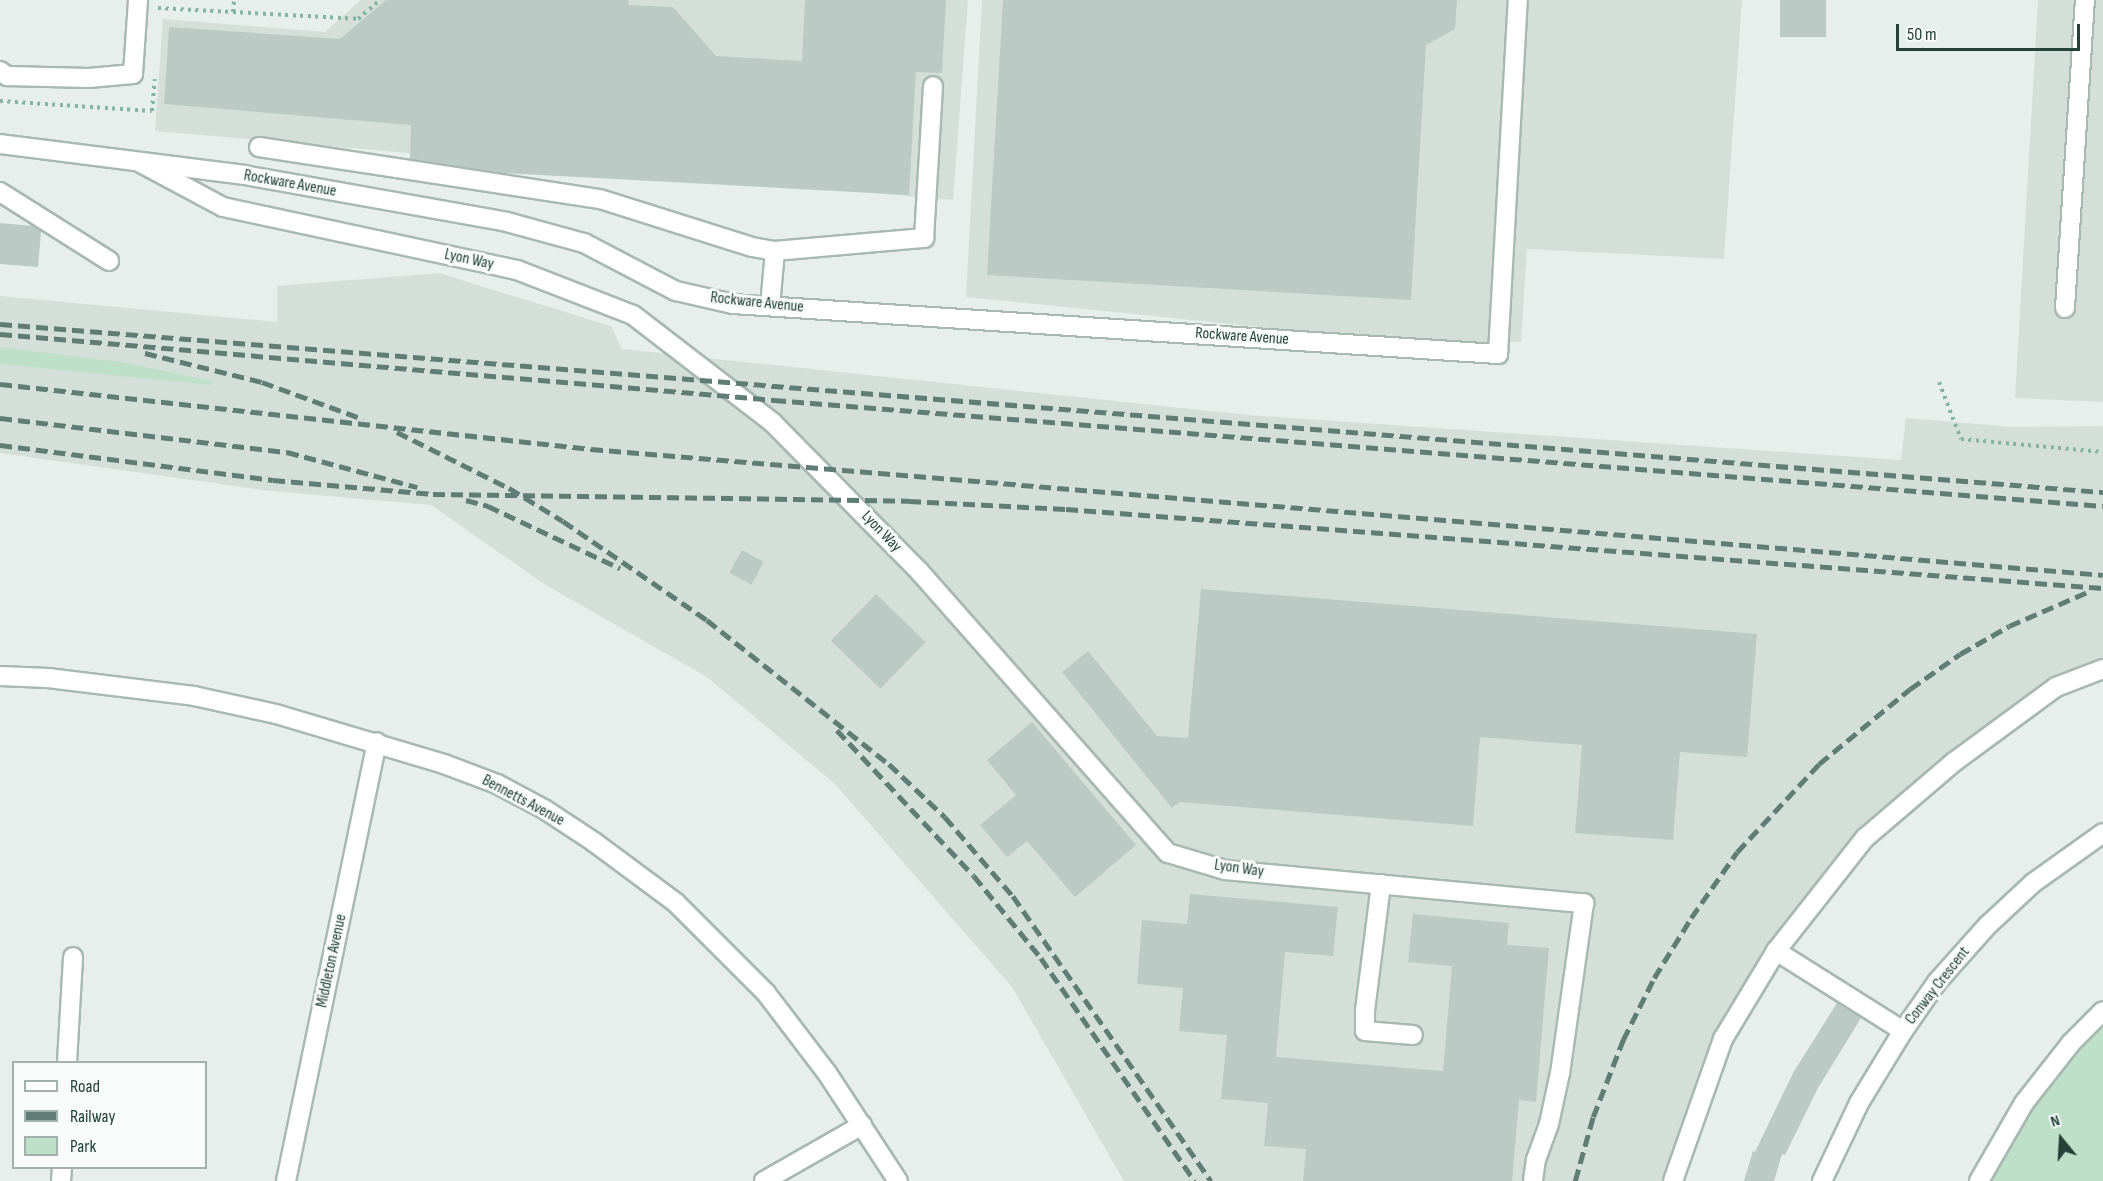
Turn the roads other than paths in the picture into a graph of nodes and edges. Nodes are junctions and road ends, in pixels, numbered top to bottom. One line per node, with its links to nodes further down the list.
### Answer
1 (1518, 0): 12 (street, Rockware Avenue)
2 (2085, 0): 13 (street)
3 (144, 4): 4 (street)
4 (0, 71)
5 (933, 86): 10 (street)
6 (0, 144): 8 (street, Rockware Avenue)
7 (259, 147): 10 (street)
8 (139, 162): 12 (street, Rockware Avenue); 18 (street, Lyon Way)
9 (0, 192): 11 (street)
10 (775, 251): 12 (street)
11 (109, 261)
12 (770, 306)
13 (2065, 308)
14 (2103, 669): 19 (street)
15 (0, 676): 16 (street, Bennetts Avenue)
16 (376, 742): 25 (street, Bennetts Avenue); 26 (street, Middleton Avenue)
17 (2103, 833): 22 (street, Conway Crescent)
18 (1381, 884): 23 (street); 29 (street, Lyon Way)
19 (1776, 951): 22 (street); 30 (street)
20 (73, 957): 24 (street)
21 (2103, 1011): 32 (street)
22 (1903, 1031): 31 (street, Conway Crescent)
23 (1413, 1035)
24 (67, 1061)
25 (862, 1125): 27 (street); 28 (street, Bennetts Avenue)
26 (286, 1181)
27 (764, 1181)
28 (898, 1181)
29 (1533, 1181)
30 (1673, 1181)
31 (1822, 1181)
32 (1979, 1181)

